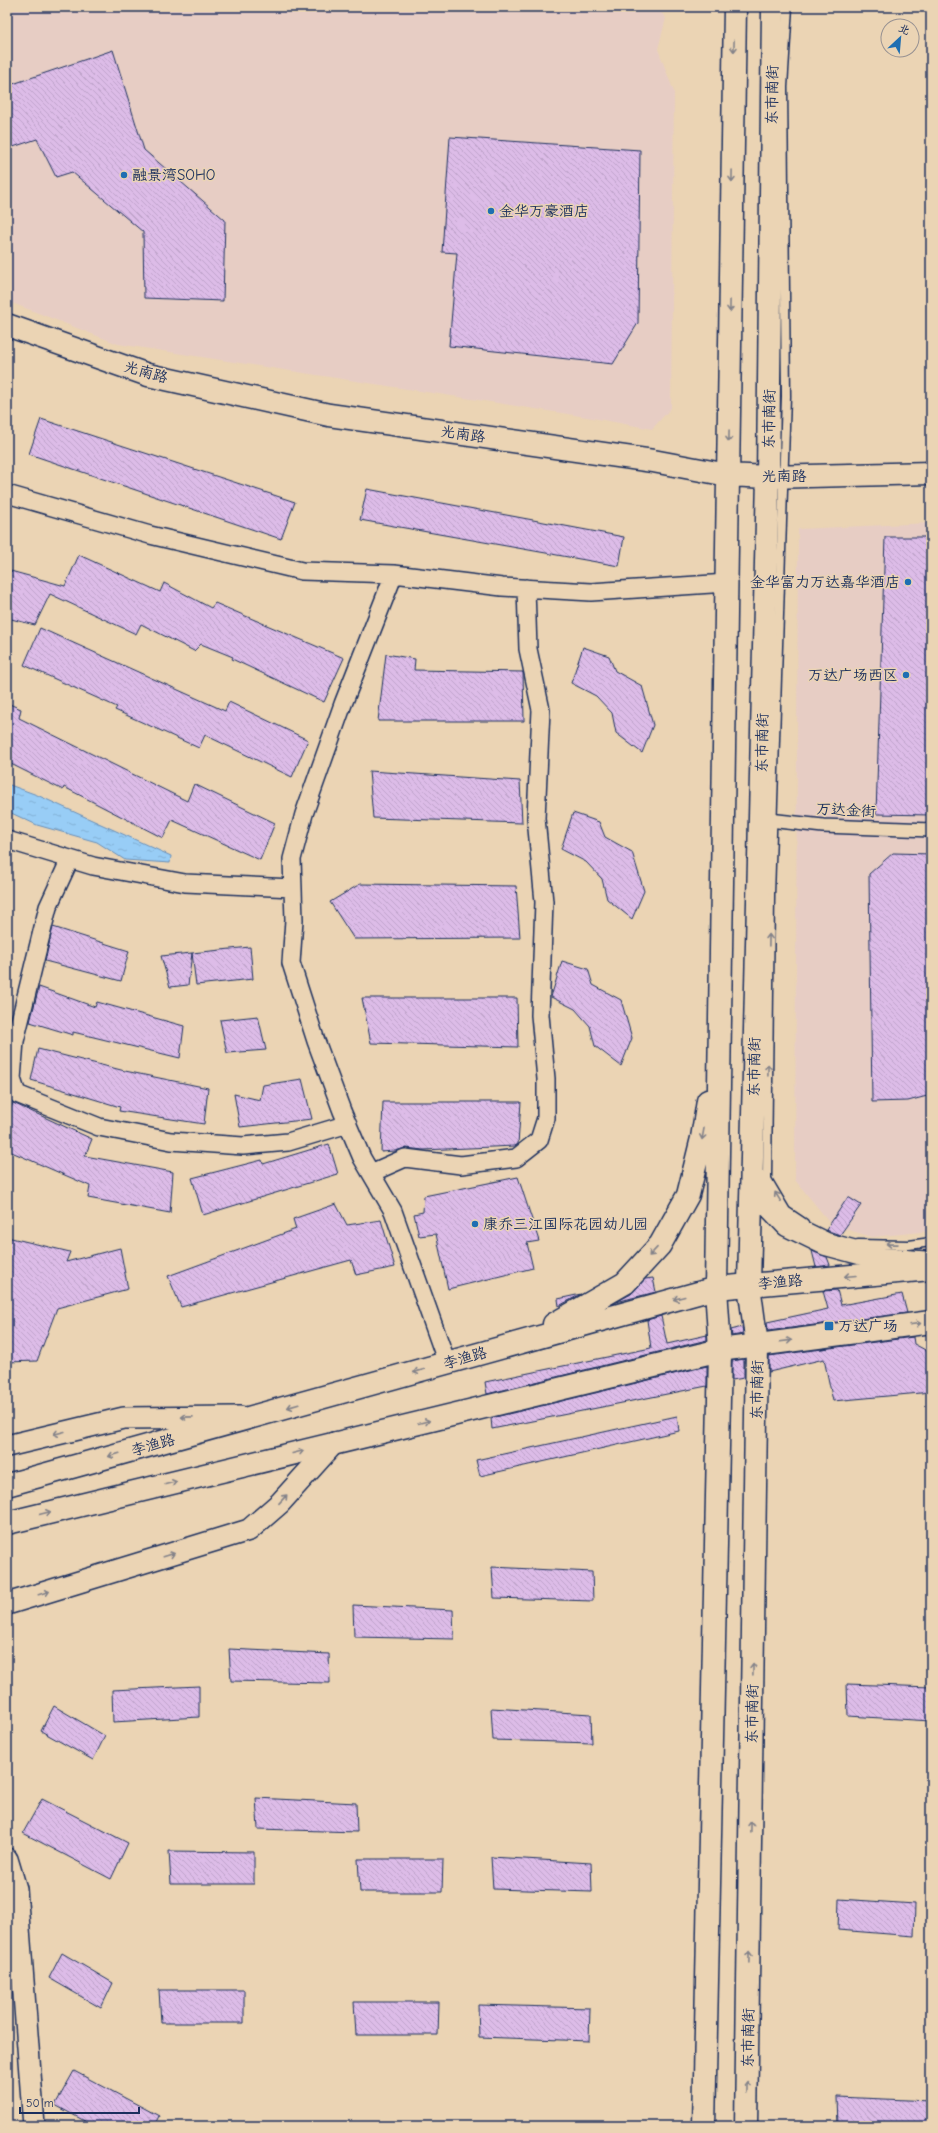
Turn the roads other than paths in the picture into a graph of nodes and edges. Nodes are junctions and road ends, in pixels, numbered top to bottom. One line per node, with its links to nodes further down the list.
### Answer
1 (735, 7): 6 (main road, one-way to 6)
2 (773, 7): 7 (main road, 东市南街)
3 (788, 7): 7 (lane)
4 (7, 325): 6 (main road, 光南路)
5 (931, 473): 7 (main road, 光南路)
6 (728, 475): 7 (main road, 光南路); 10 (main road)
7 (776, 477): 12 (main road, 东市南街)
8 (7, 494): 9 (street)
9 (394, 574): 11 (street); 16 (street)
10 (726, 583): 11 (street); 17 (main road)
11 (526, 588): 19 (street)
12 (766, 820): 13 (street, 万达金街); 20 (main road, 东市南街); 21 (lane, one-way to 12)
13 (931, 830)
14 (7, 840): 15 (street)
15 (70, 859): 16 (street); 18 (street)
16 (293, 888): 18 (street)
17 (720, 1026): 27 (main road); 29 (main road, one-way to 29)
18 (348, 1124): 19 (street)
19 (371, 1173): 32 (street)
20 (751, 1173): 24 (main road); 26 (main road, 东市南街)
21 (817, 1229)
22 (851, 1241): 23 (lane, one-way to 22)
23 (931, 1242)
24 (931, 1263)
25 (931, 1269): 26 (main road, 李渔路, one-way to 26)
26 (749, 1285): 27 (main road, 李渔路); 30 (main road, 东市南街)
27 (716, 1288): 29 (main road, 李渔路, one-way to 29); 31 (main road)
28 (931, 1322): 30 (main road, one-way to 28)
29 (517, 1343): 32 (main road, 李渔路)
30 (758, 1344): 31 (main road); 42 (main road, 东市南街, one-way to 30)
31 (720, 1350): 34 (main road, one-way to 31); 41 (main road)
32 (447, 1363): 33 (main road, 李渔路, one-way to 33)
33 (254, 1416): 35 (street, one-way to 35); 36 (main road, 李渔路, one-way to 36)
34 (334, 1443): 37 (main road, one-way to 34); 38 (street, one-way to 34)
35 (7, 1446)
36 (7, 1485)
37 (7, 1523)
38 (7, 1604)
39 (7, 1859): 40 (street)
40 (34, 2126)
41 (704, 2126)
42 (746, 2126)

